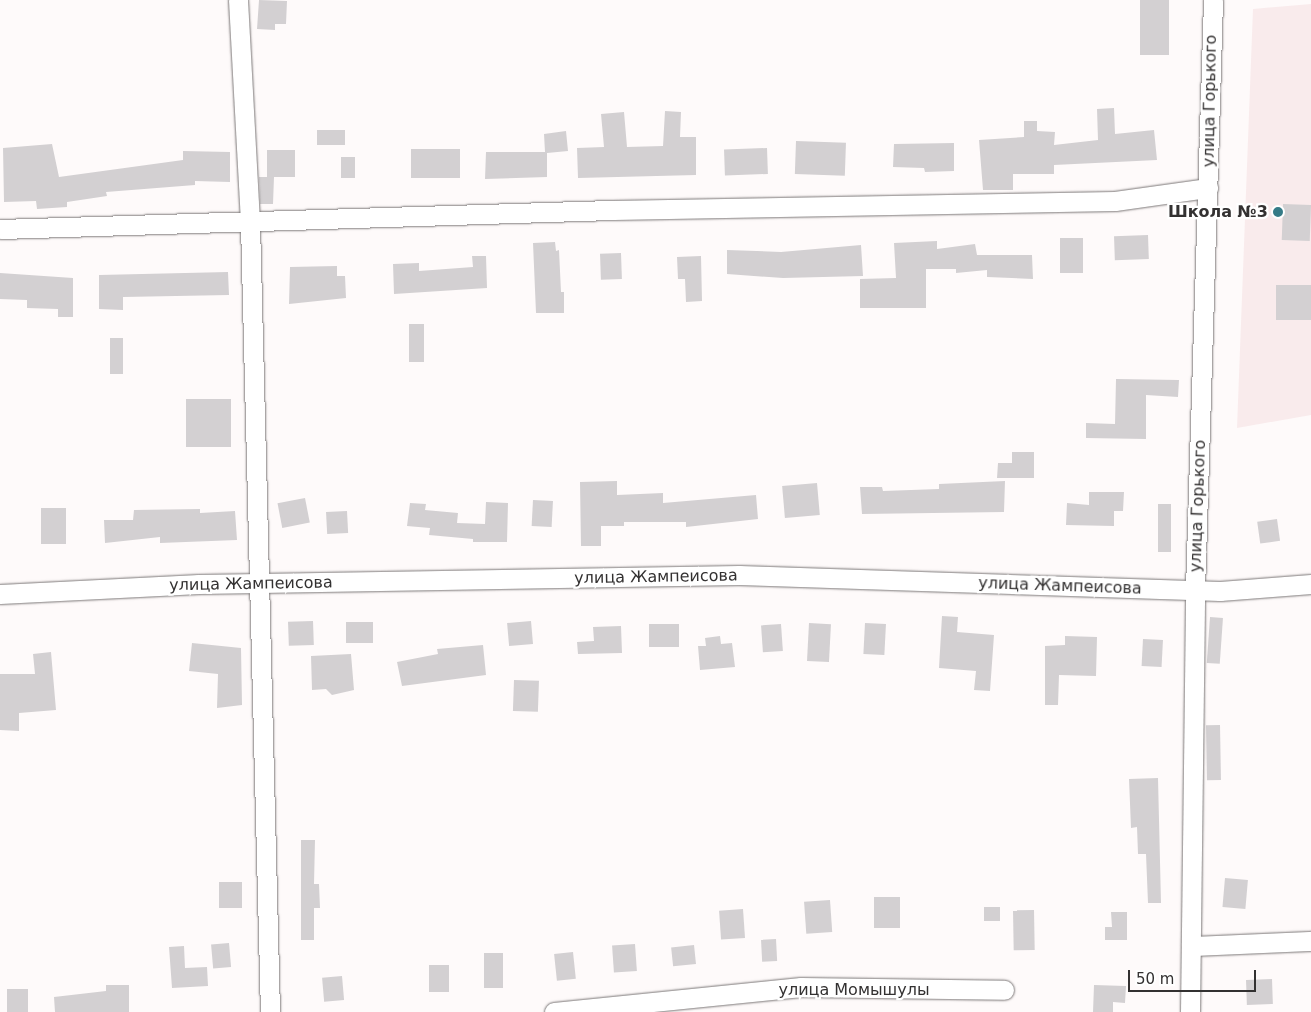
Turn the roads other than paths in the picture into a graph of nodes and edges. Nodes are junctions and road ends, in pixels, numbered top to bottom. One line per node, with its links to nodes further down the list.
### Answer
1 (238, 0): 4 (street)
2 (1213, 0): 3 (street, улица Горького)
3 (1208, 188): 4 (street); 8 (street, улица Горького)
4 (250, 223): 5 (street); 6 (street)
5 (0, 229)
6 (257, 583): 8 (street, улица Жампеисова); 9 (street, улица Жампеисова); 13 (street)
7 (1311, 584): 8 (street, улица Жампеисова)
8 (1195, 590): 11 (street, улица Горького)
9 (0, 594)
10 (1311, 941): 11 (street)
11 (1191, 946): 15 (street, улица Горького)
12 (1004, 990): 14 (street, улица Момышулы)
13 (270, 1012)
14 (554, 1012)
15 (1190, 1012)

